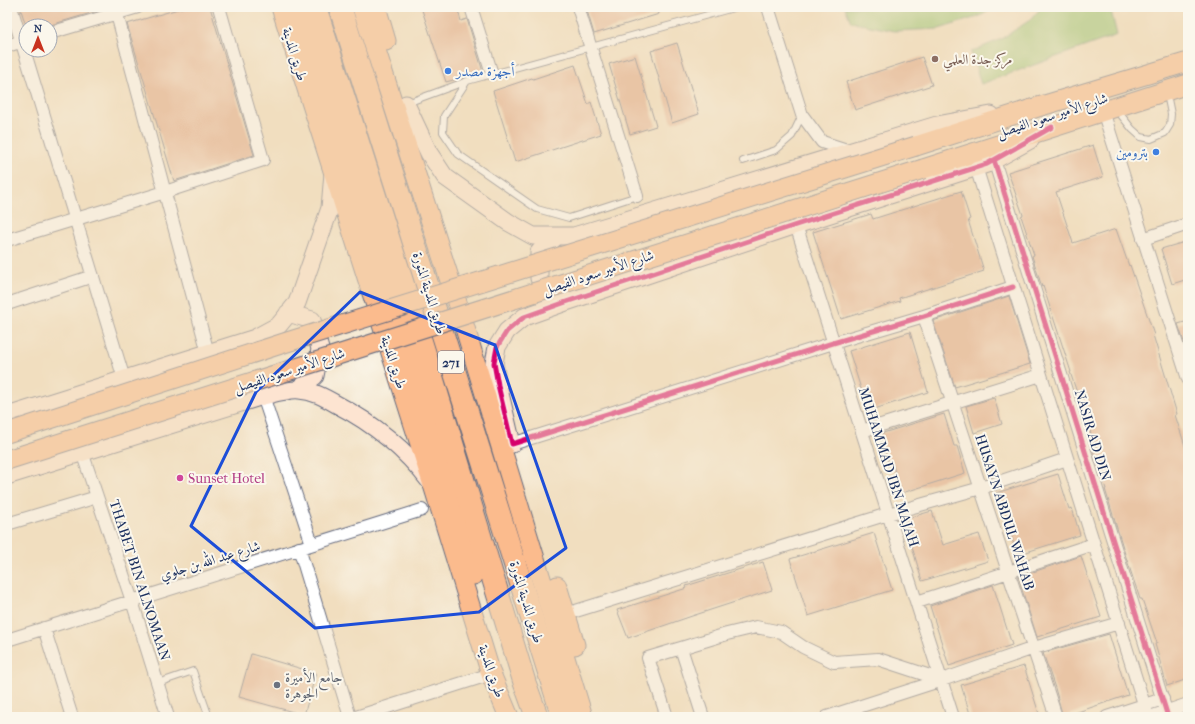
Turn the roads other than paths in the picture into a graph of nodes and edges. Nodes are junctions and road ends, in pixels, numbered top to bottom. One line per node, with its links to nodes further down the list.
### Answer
1 (12, 7): 15 (street)
2 (138, 7): 14 (street)
3 (219, 7): 36 (street)
4 (281, 7): 35 (main road, طريق المدينة)
5 (297, 7): 49 (main road, طريق المدينة)
6 (315, 7): 100 (highway, طريق المدينة المنورة / 271)
7 (340, 7): 101 (highway, طريق المدينة المنورة / 271)
8 (362, 7): 46 (main road)
9 (376, 7): 26 (main road)
10 (471, 7): 22 (street)
11 (578, 7): 19 (street)
12 (738, 7): 19 (lane)
13 (768, 7): 29 (street)
14 (116, 11): 16 (street); 36 (street)
15 (18, 24)
16 (58, 31)
17 (18, 43): 18 (street)
18 (7, 46)
19 (590, 47): 22 (lane); 37 (street)
20 (29, 58): 38 (street)
21 (1188, 62): 27 (main road, شارع الأمير سعود الفيصل)
22 (492, 74): 23 (lane)
23 (467, 81): 26 (lane); 37 (lane)
24 (1188, 84): 25 (main road, شارع الأمير سعود الفيصل)
25 (1166, 91): 28 (main road, شارع الأمير سعود الفيصل); 28 (lane)
26 (406, 104): 41 (street); 65 (main road)
27 (1038, 107): 31 (street); 46 (main road, شارع الأمير سعود الفيصل, bridge)
28 (1109, 109): 30 (main road, شارع الأمير سعود الفيصل); 42 (street)
29 (802, 115): 31 (street); 33 (lane)
30 (1052, 127): 32 (street); 51 (main road, شارع الأمير سعود الفيصل, bridge)
31 (850, 151): 41 (street)
32 (994, 160): 34 (street); 93 (street, NASIR AD DIN)
33 (743, 161)
34 (976, 168): 40 (street); 45 (street)
35 (333, 173): 50 (street); 70 (main road, طريق المدينة)
36 (165, 192): 38 (street); 55 (street)
37 (636, 196)
38 (76, 219): 43 (street); 44 (street)
39 (1188, 224): 42 (street)
40 (796, 225): 47 (street); 54 (street, MUHAMMAD IBN MAJAH)
41 (557, 236): 47 (street)
42 (1143, 239): 57 (street)
43 (7, 240)
44 (93, 276): 48 (street); 58 (street)
45 (1013, 287): 52 (street); 56 (street)
46 (453, 290): 49 (main road, شارع الأمير سعود الفيصل, bridge); 51 (main road)
47 (566, 302): 65 (street)
48 (7, 304)
49 (393, 309): 53 (main road, طريق المدينة); 64 (main road, شارع الأمير سعود الفيصل, bridge)
50 (288, 313): 55 (street); 59 (street)
51 (461, 315): 53 (main road, شارع الأمير سعود الفيصل, bridge); 102 (main road)
52 (924, 316): 54 (street); 61 (street, HUSAYN ABDUL WAHAB)
53 (402, 335): 68 (main road, شارع الأمير سعود الفيصل, bridge); 94 (main road, طريق المدينة)
54 (833, 343): 63 (street, MUHAMMAD IBN MAJAH); 65 (street)
55 (208, 352): 58 (street)
56 (1041, 375): 61 (street); 67 (street)
57 (1188, 378)
58 (124, 379): 62 (street)
59 (298, 389): 60 (street); 70 (street)
60 (263, 396): 66 (street); 76 (street)
61 (953, 403): 63 (street); 71 (street, HUSAYN ABDUL WAHAB)
62 (7, 416)
63 (862, 431): 74 (street, MUHAMMAD IBN MAJAH)
64 (7, 433)
65 (512, 444): 82 (main road)
66 (82, 452): 69 (street); 72 (street, THABET BIN ALNOMAAN)
67 (1067, 459): 71 (street); 77 (street)
68 (7, 460)
69 (7, 476)
70 (434, 488): 88 (main road, طريق المدينة)
71 (981, 488): 74 (street); 79 (street, HUSAYN ABDUL WAHAB)
72 (97, 497): 75 (street); 80 (street, THABET BIN ALNOMAAN)
73 (422, 510): 76 (street, شارع عبد الله بن جلوي)
74 (888, 514): 81 (street, MUHAMMAD IBN MAJAH); 82 (street)
75 (7, 524)
76 (312, 544): 78 (street, شارع عبد الله بن جلوي)
77 (1094, 544): 79 (street); 83 (street)
78 (299, 548): 80 (street, شارع عبد الله بن جلوي); 99 (street)
79 (1008, 572): 81 (street); 87 (street, HUSAYN ABDUL WAHAB)
80 (132, 601): 84 (street, شارع عبد الله بن جلوي); 90 (street, THABET BIN ALNOMAAN)
81 (917, 602): 89 (street, MUHAMMAD IBN MAJAH)
82 (566, 614): 103 (main road)
83 (1119, 623): 87 (street); 92 (street)
84 (44, 628): 85 (street, شارع عبد الله بن جلوي); 96 (street)
85 (7, 640)
86 (681, 648): 89 (street); 104 (street); 105 (street)
87 (1034, 648): 89 (street); 108 (street, HUSAYN ABDUL WAHAB)
88 (491, 674): 94 (main road, طريق المدينة); 95 (street)
89 (942, 680): 106 (street); 107 (street, MUHAMMAD IBN MAJAH)
90 (158, 683): 97 (street, THABET BIN ALNOMAAN); 98 (lane)
91 (1188, 704): 93 (street)
92 (1144, 705): 93 (street); 109 (street); 110 (street)
93 (1166, 709): 110 (street)
94 (513, 711)
95 (364, 716)
96 (72, 717)
97 (168, 717)
98 (209, 717)
99 (350, 717)
100 (537, 717)
101 (562, 717)
102 (583, 717)
103 (596, 717)
104 (667, 717)
105 (703, 717)
106 (827, 717)
107 (953, 717)
108 (1056, 717)
109 (1107, 717)
110 (1149, 717)

